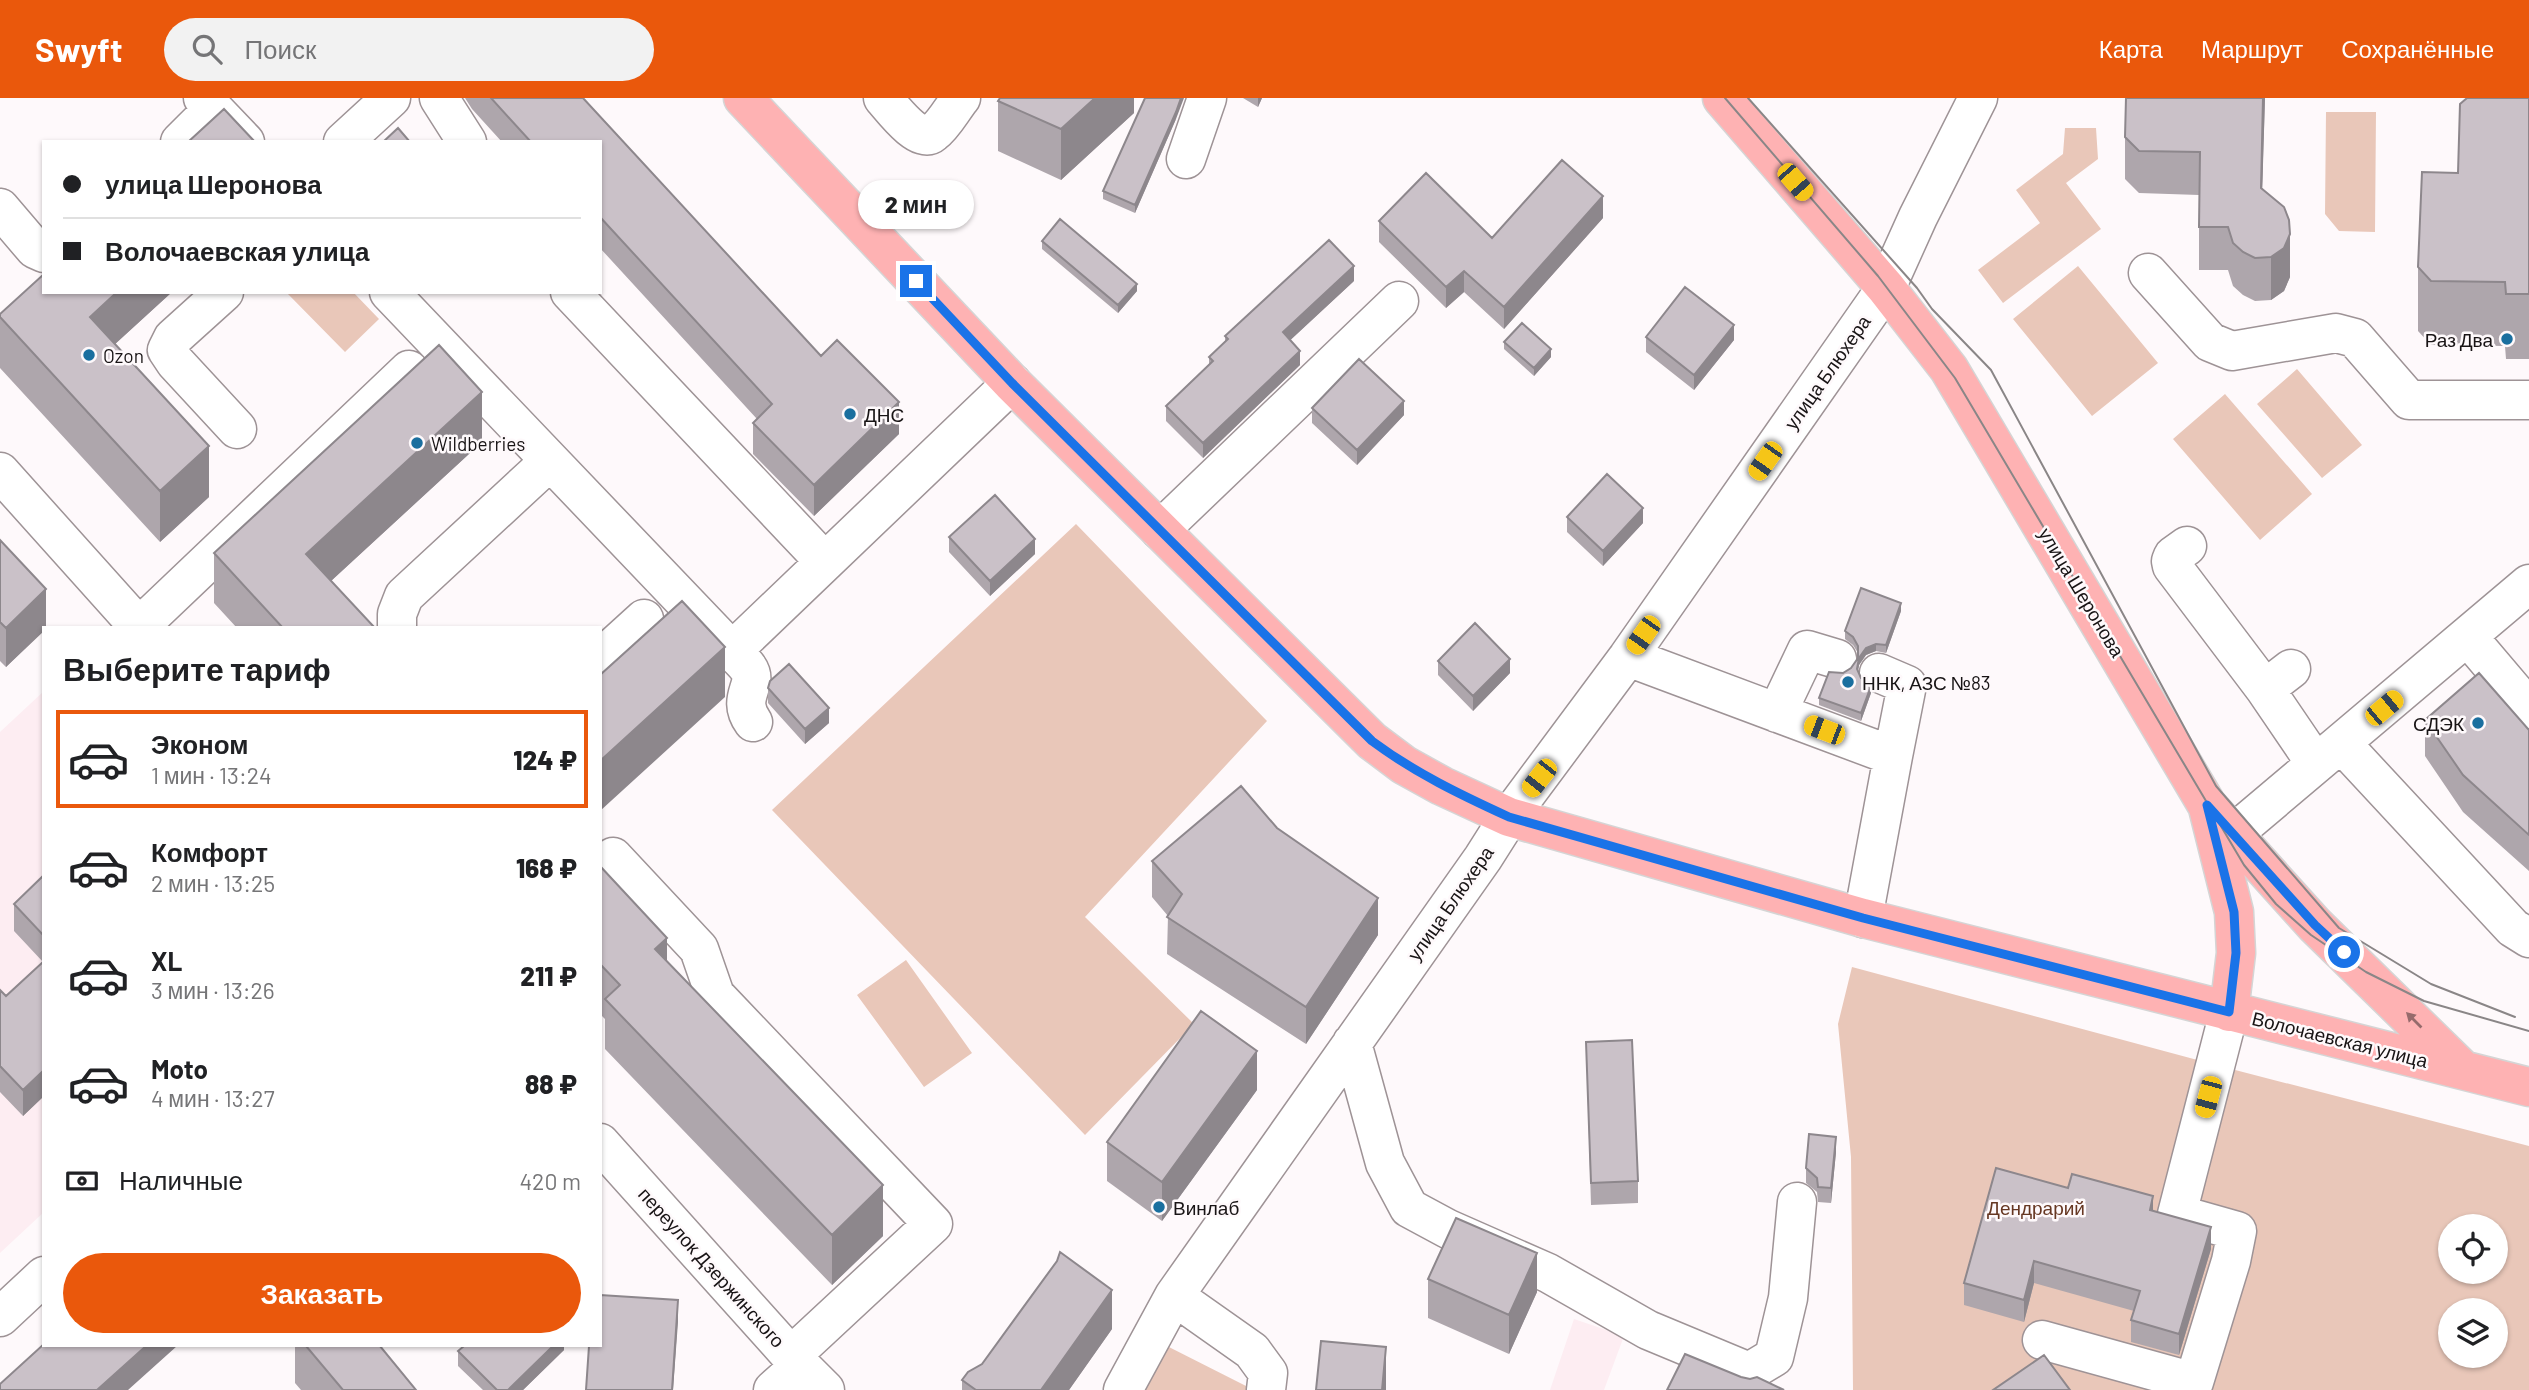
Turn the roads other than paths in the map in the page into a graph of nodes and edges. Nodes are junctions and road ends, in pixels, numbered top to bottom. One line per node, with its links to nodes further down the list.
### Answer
1 (391, 98): 12 (street)
2 (439, 98): 13 (street)
3 (743, 98): 24 (main road, Волочаевская улица)
4 (883, 98): 5 (street)
5 (961, 98)
6 (1208, 98): 14 (street)
7 (1721, 98): 18 (main road, улица Шеронова)
8 (1978, 98): 18 (street, улица Блюхера)
9 (208, 103): 10 (street); 11 (street)
10 (181, 140)
11 (243, 140)
12 (345, 140)
13 (466, 140)
14 (1186, 159)
15 (0, 208): 16 (street)
16 (42, 252)
17 (2148, 273): 25 (street)
18 (1886, 288): 40 (street, улица Блюхера); 48 (main road, улица Шеронова)
19 (222, 294): 26 (street)
20 (391, 294): 27 (street)
21 (572, 294): 31 (street)
22 (1399, 301): 29 (street)
23 (409, 370): 35 (street)
24 (1012, 383): 29 (main road, Волочаевская улица); 31 (street)
25 (2529, 400)
26 (237, 429)
27 (552, 463): 36 (street); 38 (street)
28 (0, 472): 34 (street)
29 (1160, 530): 49 (main road, Волочаевская улица)
30 (2187, 546): 46 (street)
31 (825, 562): 38 (street)
32 (2529, 584): 37 (street)
33 (644, 619): 39 (street)
34 (137, 626)
35 (141, 626)
36 (397, 626)
37 (2468, 637): 43 (street); 46 (street)
38 (732, 652): 45 (street)
39 (602, 657)
40 (1628, 657): 44 (street); 49 (street, улица Блюхера)
41 (1837, 659): 44 (street)
42 (1878, 673): 47 (street)
43 (2529, 709)
44 (1777, 713): 47 (street)
45 (753, 722)
46 (2329, 753): 50 (street); 53 (street)
47 (1893, 756): 52 (street)
48 (2207, 805): 50 (main road, улица Шеронова); 54 (main road)
49 (1509, 817): 52 (main road, Волочаевская улица); 55 (street, улица Блюхера)
50 (2233, 834): 56 (main road, улица Шеронова, one-way to 50)
51 (613, 857): 64 (street)
52 (1863, 918): 54 (main road, Волочаевская улица)
53 (2529, 938)
54 (2229, 1012): 56 (main road, Волочаевская улица); 63 (street)
55 (1352, 1043): 59 (street); 61 (street, улица Блюхера)
56 (2462, 1069): 57 (main road, Волочаевская улица)
57 (2529, 1087)
58 (602, 1145): 64 (street, переулок Дзержинского)
59 (1797, 1202)
60 (42, 1278): 62 (street)
61 (1174, 1296): 65 (street, улица Блюхера); 66 (street)
62 (0, 1317)
63 (2042, 1340)
64 (797, 1376)
65 (1123, 1390)
66 (1266, 1390)

